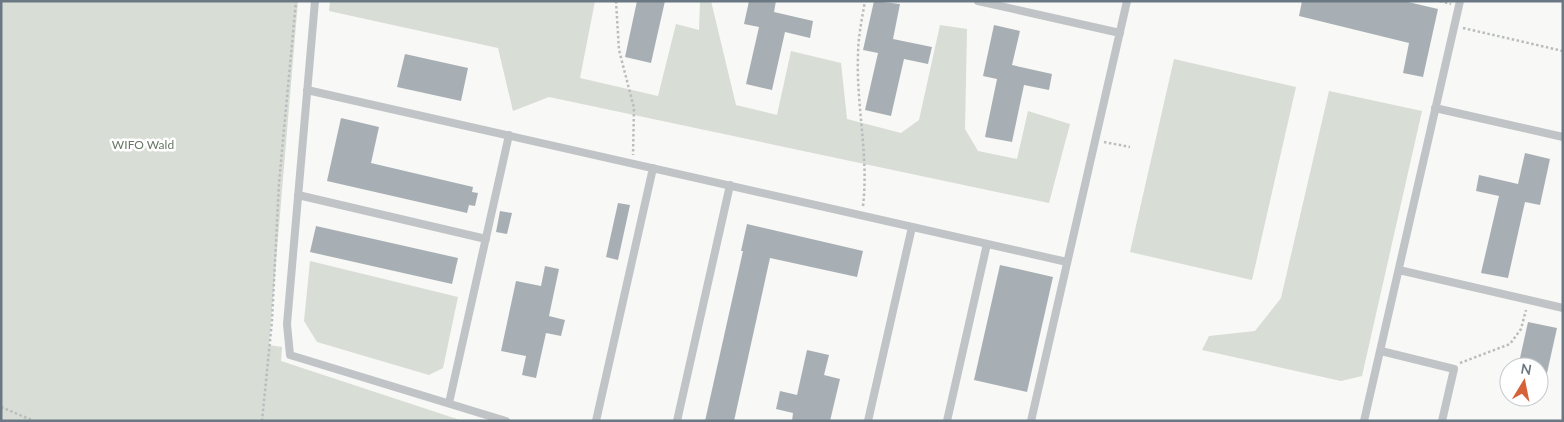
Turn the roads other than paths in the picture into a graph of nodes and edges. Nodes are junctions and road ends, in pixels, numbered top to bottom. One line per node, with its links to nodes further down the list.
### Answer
1 (314, 1): 6 (lane)
2 (978, 1): 5 (lane)
3 (1127, 1): 5 (lane)
4 (1460, 1): 7 (lane)
5 (1120, 33): 16 (lane)
6 (307, 90): 8 (lane); 12 (lane)
7 (1435, 108): 9 (lane); 17 (lane)
8 (510, 135): 10 (lane); 14 (lane)
9 (1563, 137)
10 (653, 168): 11 (lane); 22 (lane)
11 (730, 185): 13 (lane); 23 (lane)
12 (298, 195): 14 (lane); 20 (lane)
13 (912, 227): 15 (lane); 24 (lane)
14 (486, 240): 20 (lane)
15 (987, 244): 16 (lane); 25 (lane)
16 (1067, 262): 26 (lane)
17 (1399, 270): 18 (lane); 19 (lane)
18 (1563, 308)
19 (1381, 351): 27 (lane); 28 (lane)
20 (448, 403): 21 (lane)
21 (506, 421)
22 (596, 421)
23 (677, 421)
24 (868, 421)
25 (947, 421)
26 (1031, 421)
27 (1364, 421)
28 (1442, 421)

